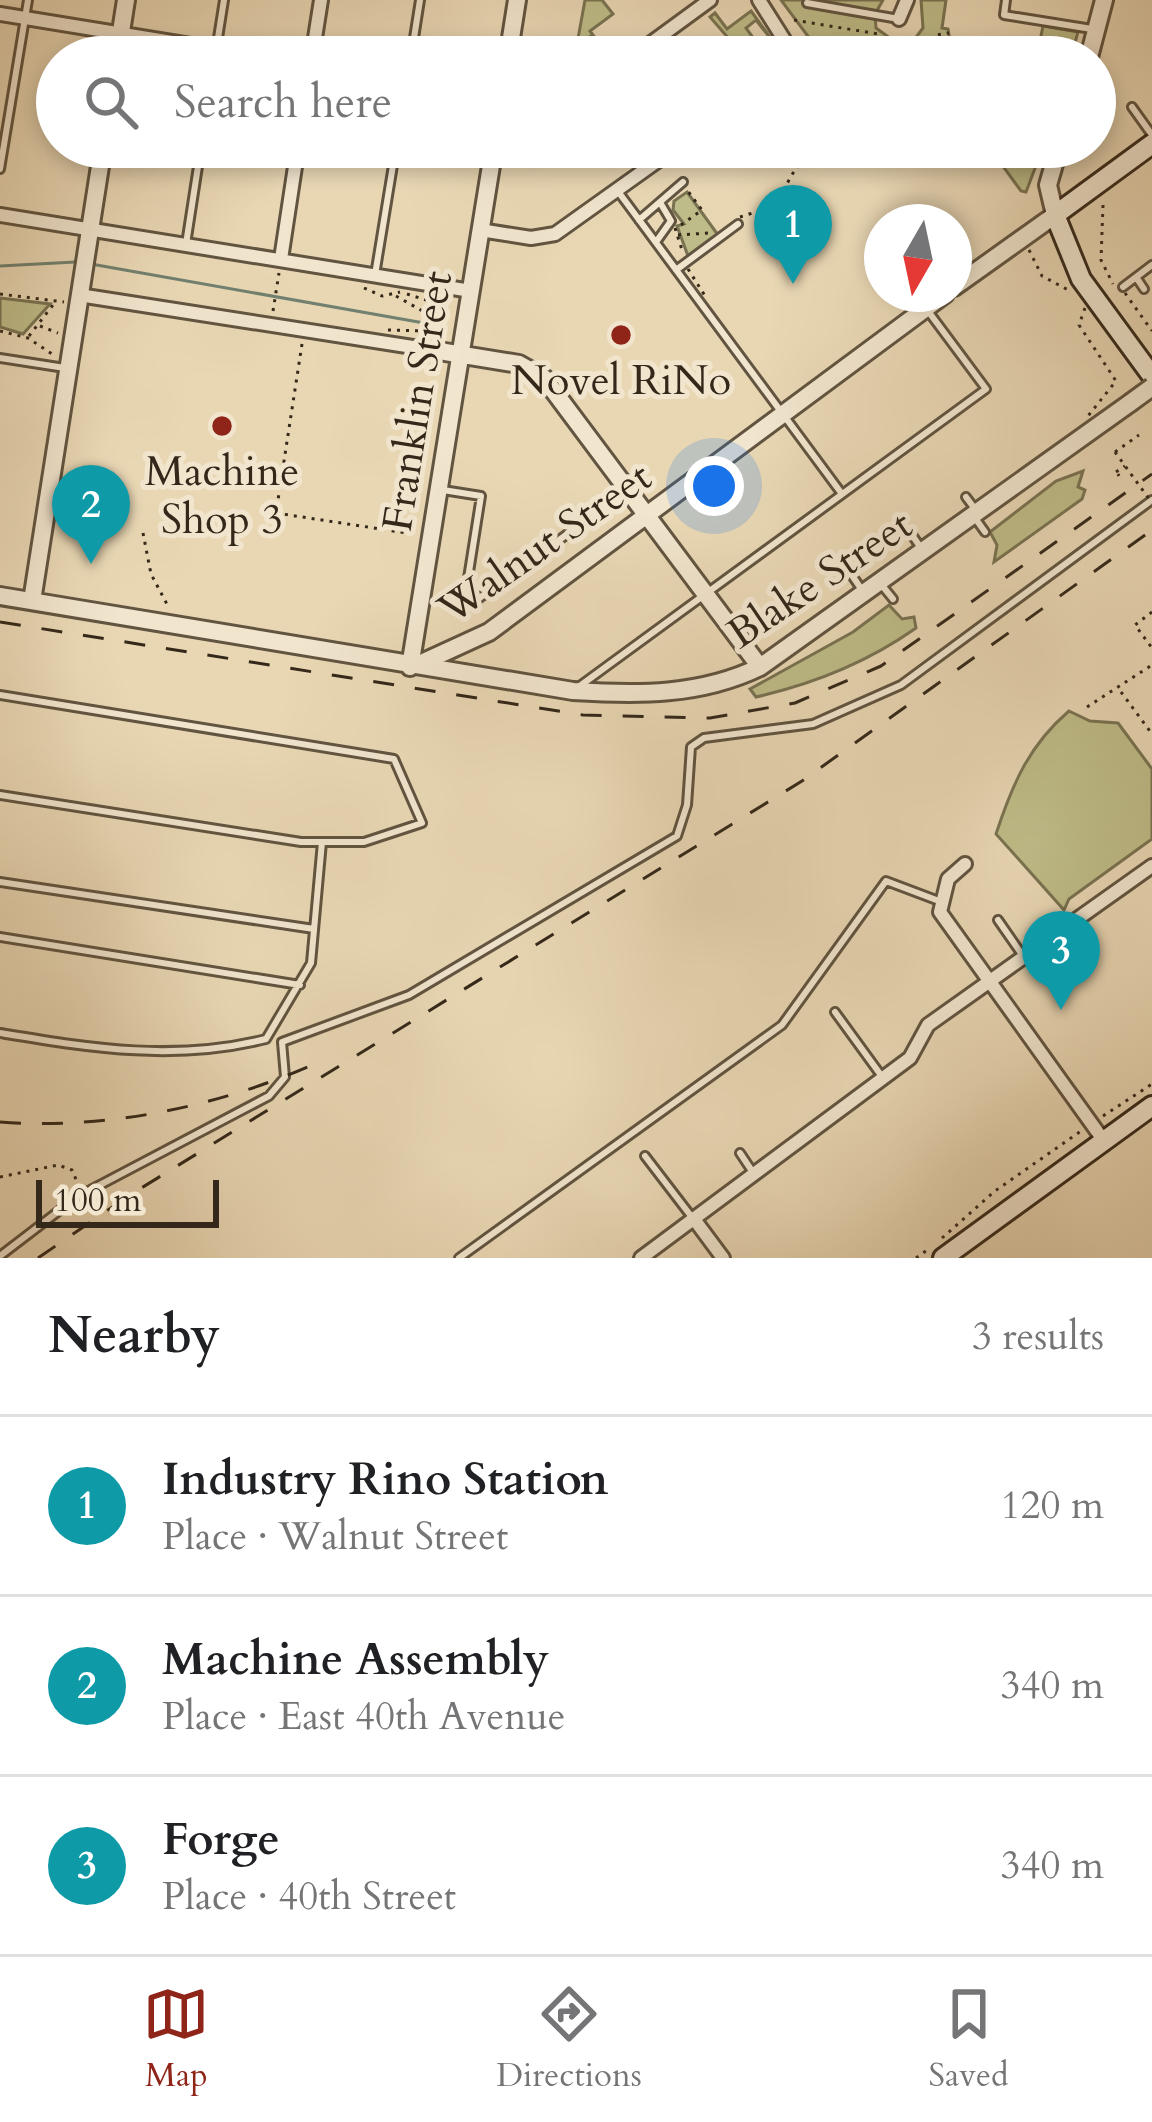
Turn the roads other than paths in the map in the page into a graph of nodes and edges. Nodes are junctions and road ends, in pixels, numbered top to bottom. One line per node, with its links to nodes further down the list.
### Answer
1 (28, 0): 14 (lane)
2 (126, 0): 17 (street)
3 (224, 0): 19 (lane)
4 (321, 0): 20 (street)
5 (420, 0): 21 (lane)
6 (517, 0): 22 (street)
7 (710, 0): 23 (street)
8 (759, 0): 24 (street)
9 (907, 0): 15 (street)
10 (1006, 0): 16 (lane)
11 (1104, 0): 16 (street)
12 (807, 3): 15 (lane)
13 (0, 14): 14 (street)
14 (25, 18): 17 (street); 37 (lane)
15 (899, 19)
16 (1097, 30): 25 (street)
17 (121, 34): 18 (street)
18 (131, 36)
19 (218, 36)
20 (316, 36)
21 (414, 36)
22 (511, 36)
23 (661, 36)
24 (782, 36)
25 (1095, 36)
26 (1132, 107): 27 (lane)
27 (1152, 139): 28 (main road)
28 (1116, 167)
29 (100, 168): 46 (street)
30 (198, 168): 48 (lane)
31 (295, 168): 49 (street)
32 (393, 168): 53 (lane)
33 (490, 168): 45 (street, Franklin Street)
34 (648, 168): 39 (street)
35 (1052, 168): 42 (street)
36 (1115, 168): 42 (main road)
37 (0, 170)
38 (683, 183): 40 (lane)
39 (617, 190): 43 (lane); 45 (street)
40 (661, 204): 43 (lane); 47 (lane)
41 (0, 214): 46 (street)
42 (1055, 215): 52 (street); 64 (main road)
43 (639, 220): 47 (lane)
44 (738, 224): 51 (lane)
45 (480, 230): 57 (street, Franklin Street)
46 (89, 238): 48 (street); 58 (street)
47 (656, 242): 51 (lane)
48 (186, 244): 49 (street)
49 (280, 266): 53 (street)
50 (1152, 266): 54 (lane)
51 (676, 270): 66 (lane)
52 (972, 274)
53 (375, 275): 57 (street)
54 (1136, 277): 55 (lane); 56 (lane)
55 (1123, 287)
56 (1144, 289)
57 (470, 290): 61 (street, Franklin Street)
58 (76, 293): 61 (street); 63 (street)
59 (921, 312): 66 (street, Walnut Street)
60 (929, 312): 68 (lane)
61 (453, 353): 67 (street, Franklin Street); 71 (street)
62 (0, 358): 63 (lane)
63 (62, 363): 81 (street)
64 (1152, 376)
65 (1152, 387): 70 (street, Blake Street, bridge)
66 (783, 413): 68 (lane); 71 (street, Walnut Street)
67 (439, 490): 72 (lane); 82 (street, Franklin Street)
68 (842, 494): 73 (lane)
69 (1152, 502): 101 (lane)
70 (972, 508): 75 (lane); 77 (street, Blake Street)
71 (646, 514): 78 (street); 82 (street, Walnut Street)
72 (592, 515)
73 (812, 517): 74 (lane); 78 (lane)
74 (820, 528)
75 (985, 532)
76 (849, 571): 77 (lane)
77 (872, 588): 80 (lane); 83 (street, Blake Street)
78 (706, 594): 83 (street); 84 (lane)
79 (0, 596): 81 (street, Blake Street)
80 (892, 599)
81 (32, 602): 82 (street, Blake Street)
82 (410, 667): 84 (street, Blake Street)
83 (760, 667): 84 (street, Blake Street)
84 (573, 691)
85 (0, 695): 87 (lane)
86 (0, 795): 87 (lane)
87 (322, 842): 93 (lane)
88 (965, 864): 91 (street)
89 (1152, 866): 95 (street)
90 (0, 881): 93 (lane)
91 (939, 902): 96 (street); 110 (lane)
92 (998, 920): 95 (lane)
93 (314, 929): 97 (lane)
94 (0, 937): 97 (lane)
95 (1025, 959): 96 (street)
96 (991, 984): 102 (street); 104 (street)
97 (300, 985): 100 (lane)
98 (835, 1012): 102 (lane)
99 (0, 1033): 100 (lane)
100 (266, 1039): 101 (lane)
101 (282, 1042): 109 (lane)
102 (883, 1078): 107 (street)
103 (1152, 1106): 104 (main road)
104 (1104, 1141): 113 (main road)
105 (740, 1154): 107 (lane)
106 (645, 1156): 108 (lane)
107 (754, 1174): 108 (street)
108 (694, 1219): 111 (street); 112 (street)
109 (0, 1256)
110 (459, 1258)
111 (640, 1258)
112 (723, 1258)
113 (943, 1258)

